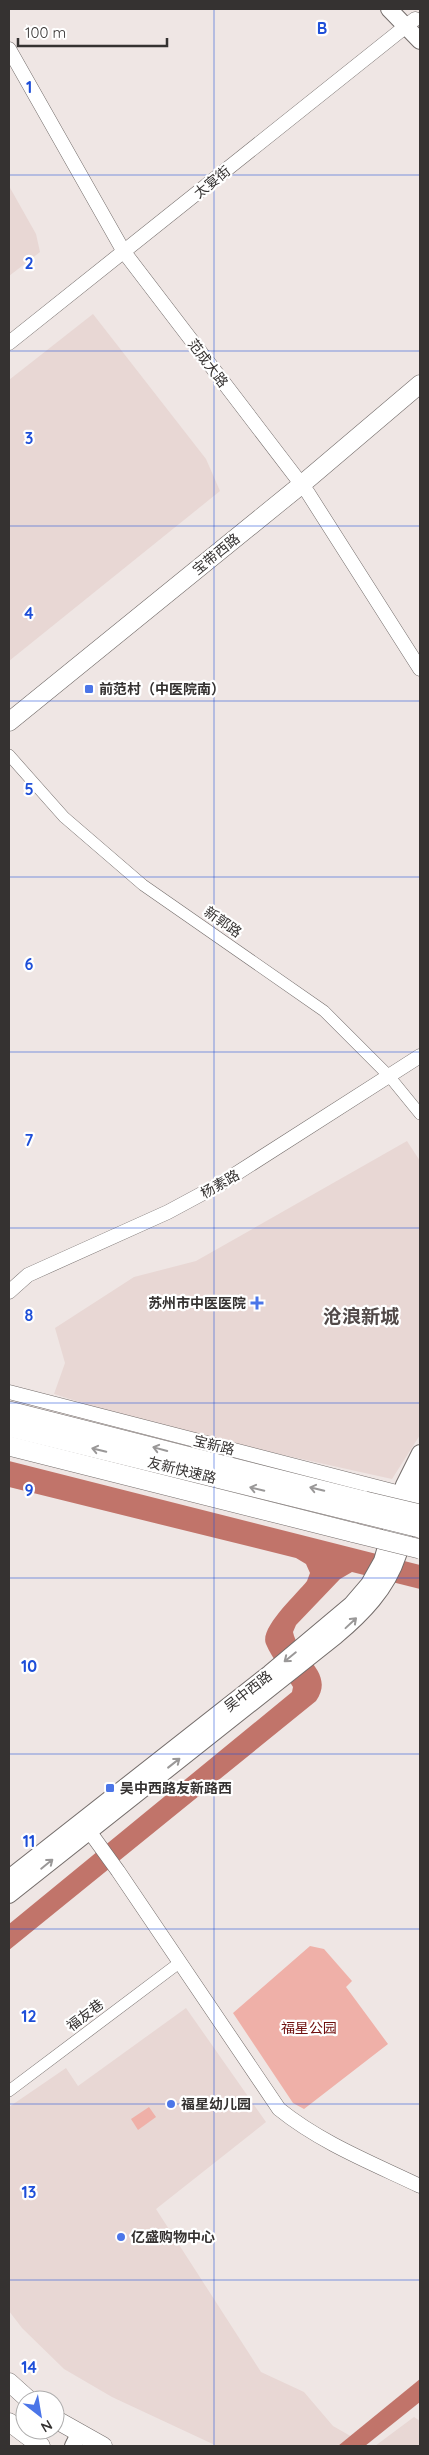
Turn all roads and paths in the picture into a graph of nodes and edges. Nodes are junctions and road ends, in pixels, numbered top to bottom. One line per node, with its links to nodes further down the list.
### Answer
1 (389, 9): 2 (main road)
2 (412, 20): 3 (main road); 5 (street, 太宴街)
3 (420, 42)
4 (9, 50): 5 (street, 范成大路)
5 (124, 252): 6 (street, 太宴街); 9 (street, 范成大路)
6 (9, 343)
7 (420, 384): 9 (main road, 宝带西路)
8 (420, 400): 9 (main road, 宝带西路)
9 (305, 489): 10 (street, 范成大路); 11 (main road, 宝带西路); 12 (main road, 宝带西路)
10 (420, 669)
11 (9, 722)
12 (9, 736)
13 (9, 755): 15 (street, 新郭路)
14 (420, 1056): 15 (street, 杨素路)
15 (389, 1076): 16 (street, 新郭路); 17 (street, 杨素路)
16 (420, 1114)
17 (9, 1292)
18 (9, 1392): 24 (street, 宝新路)
19 (9, 1410): 24 (highway, one-way to 19, bridge)
20 (9, 1427): 24 (highway, 友新快速路, one-way to 20, bridge)
21 (9, 1446): 25 (highway, 友新快速路, bridge)
22 (420, 1453): 24 (main road, 吴中西路)
23 (420, 1477): 24 (main road, 吴中西路)
24 (416, 1509): 26 (main road, 吴中西路)
25 (420, 1549)
26 (85, 1825): 27 (main road, 吴中西路); 28 (main road, 吴中西路, one-way to 26); 29 (street)
27 (9, 1878)
28 (9, 1894)
29 (179, 1963): 30 (street, 福友巷); 31 (street)
30 (9, 2091)
31 (420, 2186)
32 (9, 2422): 35 (main road)
33 (65, 2426): 34 (main road)
34 (87, 2443)
35 (41, 2446)

